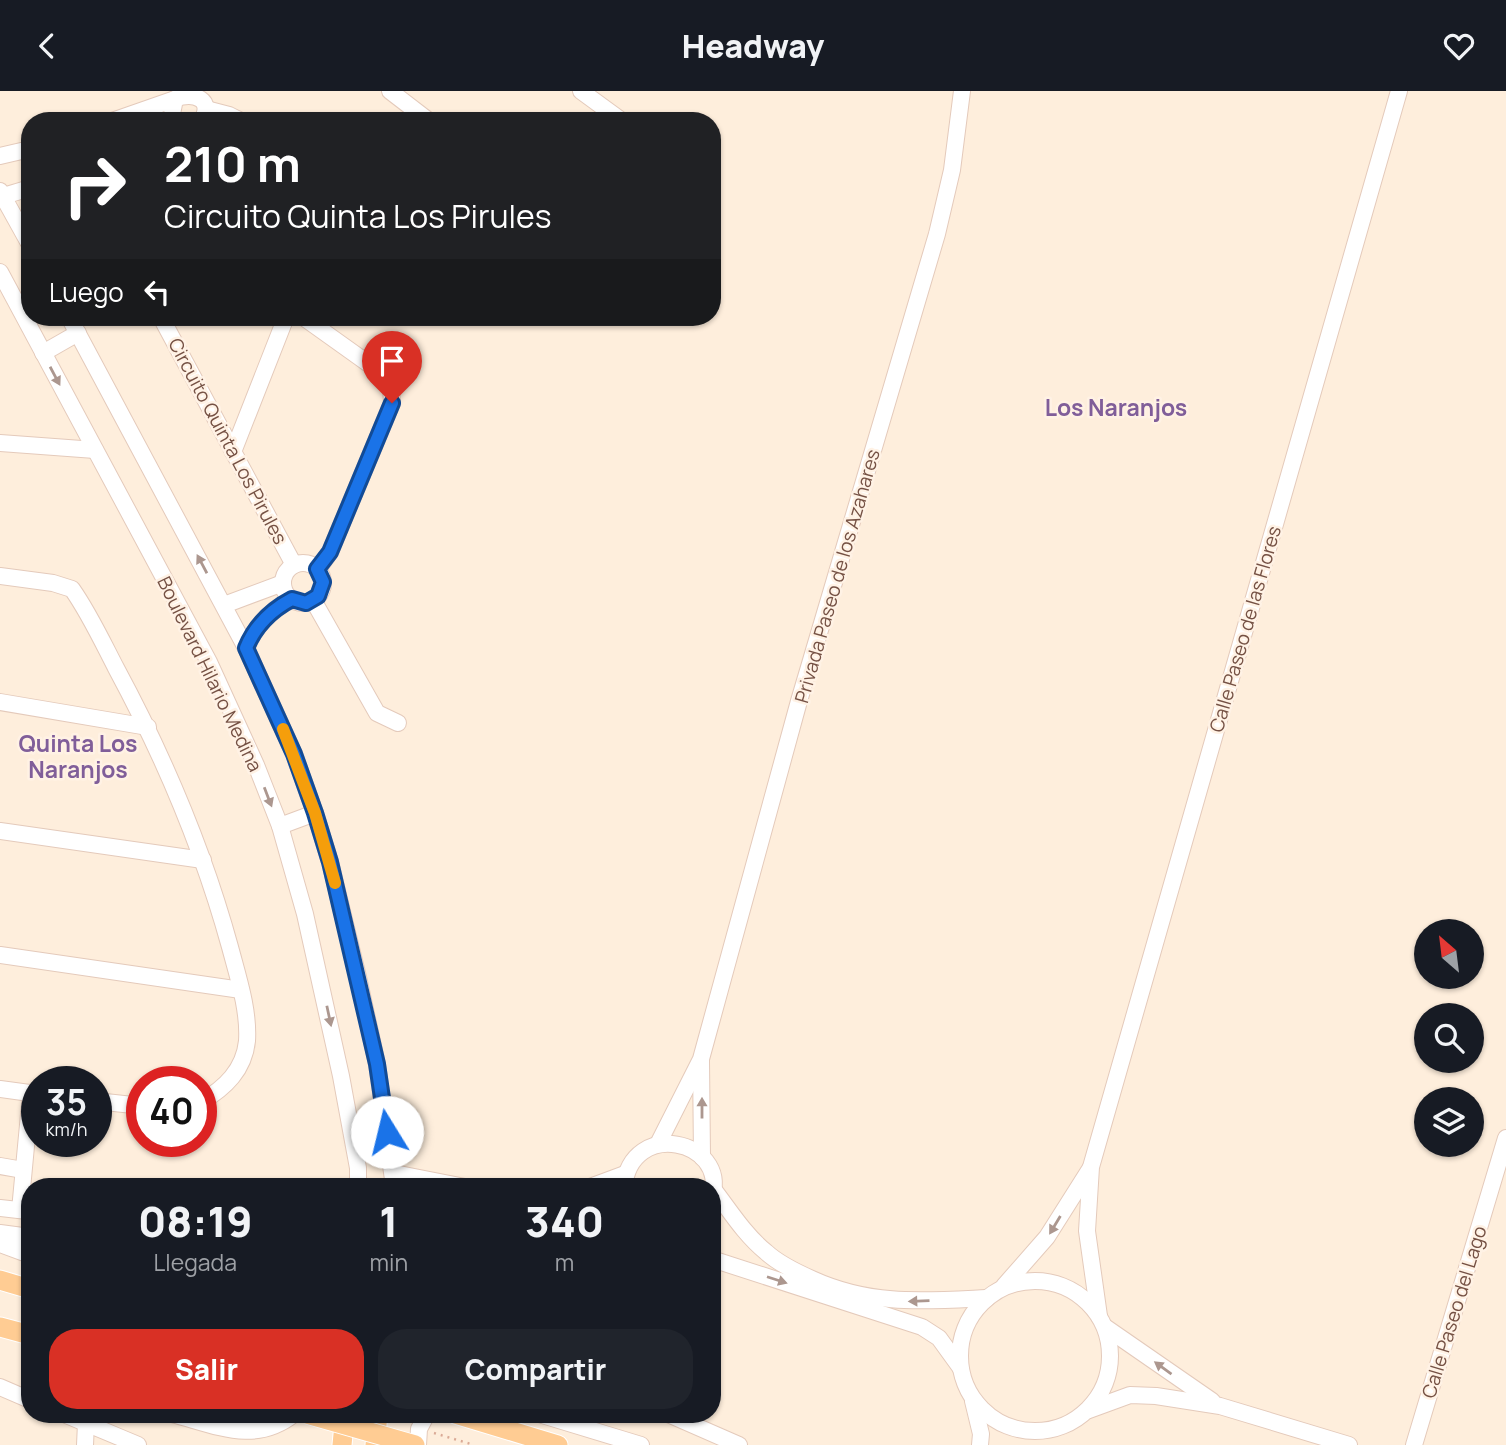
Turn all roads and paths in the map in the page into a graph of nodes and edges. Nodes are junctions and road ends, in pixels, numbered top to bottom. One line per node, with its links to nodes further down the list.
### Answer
1 (390, 91): 10 (street)
2 (581, 91): 11 (street)
3 (962, 91): 46 (street, Privada Paseo de los Azahares)
4 (1399, 91): 55 (street, Calle Paseo de las Flores)
5 (175, 99): 6 (street); 7 (street); 8 (street)
6 (202, 104): 9 (street)
7 (138, 112)
8 (172, 112)
9 (222, 112)
10 (417, 112)
11 (610, 112)
12 (21, 151): 13 (street)
13 (0, 156)
14 (21, 190): 15 (street)
15 (1, 194): 16 (street)
16 (21, 229)
17 (0, 272): 18 (street, Boulevard Hilario Medina)
18 (21, 312)
19 (29, 326): 25 (street, Boulevard Hilario Medina)
20 (74, 326): 24 (street, Boulevard Hilario Medina)
21 (166, 326): 28 (street, Circuito Quinta Los Pirules)
22 (282, 326): 28 (street)
23 (316, 326): 30 (street)
24 (78, 333): 25 (street); 35 (street, Boulevard Hilario Medina, one-way to 24)
25 (43, 353): 27 (street, Boulevard Hilario Medina, one-way to 27)
26 (0, 443): 27 (street)
27 (95, 450): 41 (street, Boulevard Hilario Medina, one-way to 41)
28 (233, 452): 29 (street, Circuito Quinta Los Pirules)
29 (294, 565): 30 (street); 32 (street)
30 (317, 569): 34 (street)
31 (0, 576): 39 (street)
32 (284, 583): 33 (street); 35 (street)
33 (292, 599): 34 (street); 36 (street)
34 (313, 600): 38 (street)
35 (224, 605): 36 (street, Boulevard Hilario Medina)
36 (246, 648): 40 (street, Boulevard Hilario Medina)
37 (0, 702): 39 (street)
38 (398, 723)
39 (148, 727): 43 (street)
40 (315, 813): 41 (street); 61 (street, Boulevard Hilario Medina)
41 (280, 826): 56 (street, Boulevard Hilario Medina, one-way to 56)
42 (0, 831): 43 (street)
43 (204, 860): 45 (street)
44 (0, 955): 45 (street)
45 (241, 990): 49 (street)
46 (701, 1059): 51 (street, Privada Paseo de los Azahares); 53 (street, Privada Paseo de los Azahares, one-way to 46)
47 (0, 1089): 48 (street)
48 (21, 1091)
49 (217, 1092)
50 (1506, 1138): 64 (street, Calle Paseo del Lago)
51 (658, 1144): 53 (street); 62 (street)
52 (25, 1157): 57 (street)
53 (702, 1157): 63 (street, Privada Paseo de los Azahares)
54 (0, 1166): 57 (street)
55 (1091, 1167): 75 (street, Calle Paseo de las Flores, one-way to 75); 77 (street, Calle Paseo de las Flores)
56 (358, 1168): 59 (street); 60 (street, Boulevard Hilario Medina)
57 (23, 1170): 58 (street)
58 (23, 1178)
59 (354, 1178)
60 (358, 1178)
61 (394, 1178)
62 (626, 1178)
63 (713, 1178)
64 (1500, 1181): 105 (street, Calle Paseo del Lago)
65 (721, 1203): 76 (street, Privada Paseo de los Azahares, one-way to 65)
66 (0, 1208): 67 (street)
67 (21, 1211)
68 (0, 1233): 69 (street)
69 (21, 1236)
70 (0, 1244): 71 (street)
71 (21, 1252)
72 (721, 1262): 80 (street, one-way to 80)
73 (0, 1280): 74 (main road)
74 (21, 1286)
75 (1002, 1288): 76 (street); 77 (street)
76 (987, 1298): 80 (street)
77 (1102, 1322): 82 (street, one-way to 77); 83 (street)
78 (0, 1327): 79 (main road)
79 (21, 1333)
80 (960, 1367): 81 (street)
81 (972, 1399): 94 (street); 103 (street)
82 (1220, 1406): 83 (street); 104 (street)
83 (1087, 1411): 94 (street)
84 (86, 1423): 95 (street); 96 (street)
85 (198, 1423): 86 (street)
86 (286, 1423)
87 (339, 1423): 99 (main road, bridge)
88 (344, 1423): 97 (main road)
89 (377, 1423): 98 (main road)
90 (422, 1423): 99 (street)
91 (485, 1423): 100 (main road)
92 (569, 1423): 101 (street)
93 (688, 1423): 102 (street)
94 (1033, 1438)
95 (85, 1445)
96 (138, 1445)
97 (342, 1445)
98 (375, 1445)
99 (416, 1445)
100 (558, 1445)
101 (641, 1445)
102 (739, 1445)
103 (980, 1445)
104 (1349, 1445)
105 (1414, 1445)

